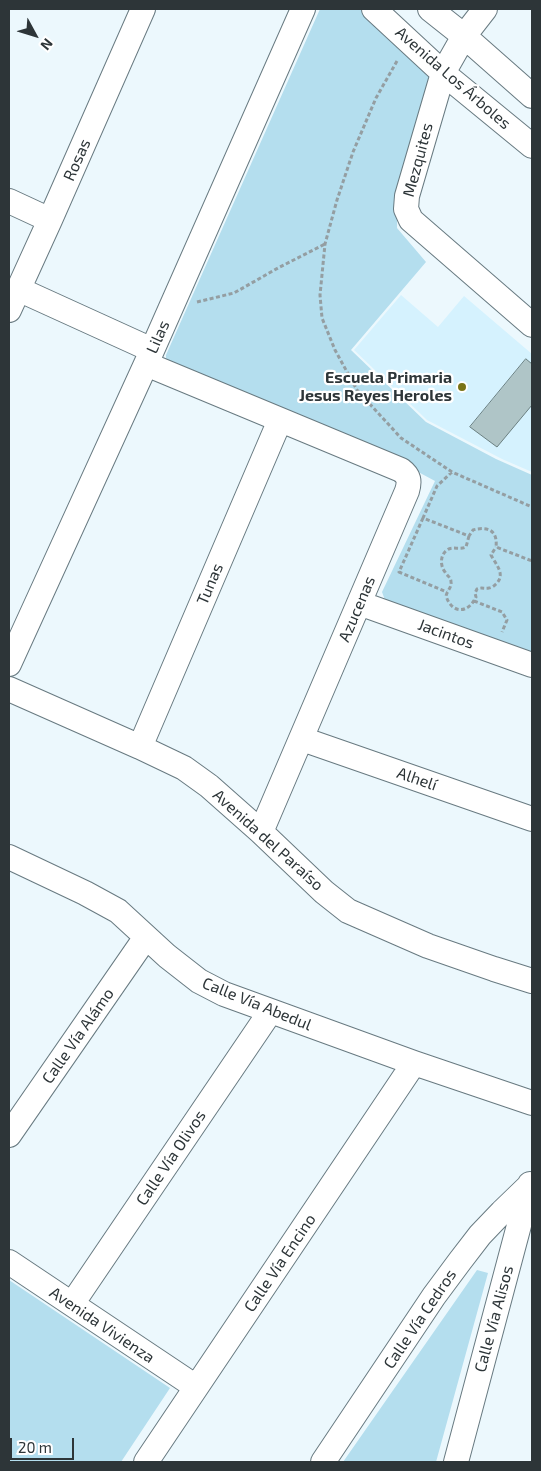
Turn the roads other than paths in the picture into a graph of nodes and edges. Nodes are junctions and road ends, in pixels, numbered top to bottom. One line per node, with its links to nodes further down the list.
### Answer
1 (143, 9): 11 (street, Rosas)
2 (303, 9): 15 (street, Lilas)
3 (374, 9): 7 (street, Avenida Los Árboles)
4 (430, 9): 6 (street)
5 (485, 9): 6 (street, Mezquites)
6 (464, 36): 7 (street, Mezquites); 8 (street)
7 (443, 73): 9 (street, Avenida Los Árboles); 14 (street, Mezquites)
8 (532, 96)
9 (532, 146)
10 (9, 201): 11 (street)
11 (50, 220): 12 (street, Rosas)
12 (18, 289): 13 (street, Rosas); 15 (street)
13 (9, 310)
14 (532, 325)
15 (149, 357): 16 (street); 18 (street, Lilas)
16 (280, 420): 17 (street, Azucenas); 22 (street, Tunas)
17 (359, 603): 19 (street, Jacintos); 21 (street, Azucenas)
18 (9, 664)
19 (532, 665)
20 (9, 689): 22 (street, Avenida del Paraíso)
21 (302, 740): 23 (street, Alhelí); 24 (street, Azucenas)
22 (140, 747): 24 (street, Avenida del Paraíso)
23 (532, 819)
24 (261, 832): 27 (street, Avenida del Paraíso)
25 (10, 859): 26 (street, Calle Vía Abedul)
26 (146, 937): 28 (street, Calle Vía Abedul); 31 (street, Calle Vía Alámo)
27 (532, 980)
28 (270, 1012): 29 (street, Calle Vía Abedul); 34 (street, Calle Vía Olivos)
29 (414, 1063): 30 (street, Calle Vía Abedul); 35 (street, Calle Vía Encino)
30 (532, 1103)
31 (9, 1135)
32 (531, 1180): 37 (street, Calle Vía Cedros); 38 (street, Calle Vía Alisos)
33 (9, 1262): 34 (street, Avenida Vivienza)
34 (72, 1304): 35 (street, Avenida Vivienza)
35 (196, 1388): 36 (street, Calle Vía Encino)
36 (146, 1462)
37 (323, 1462)
38 (456, 1462)

